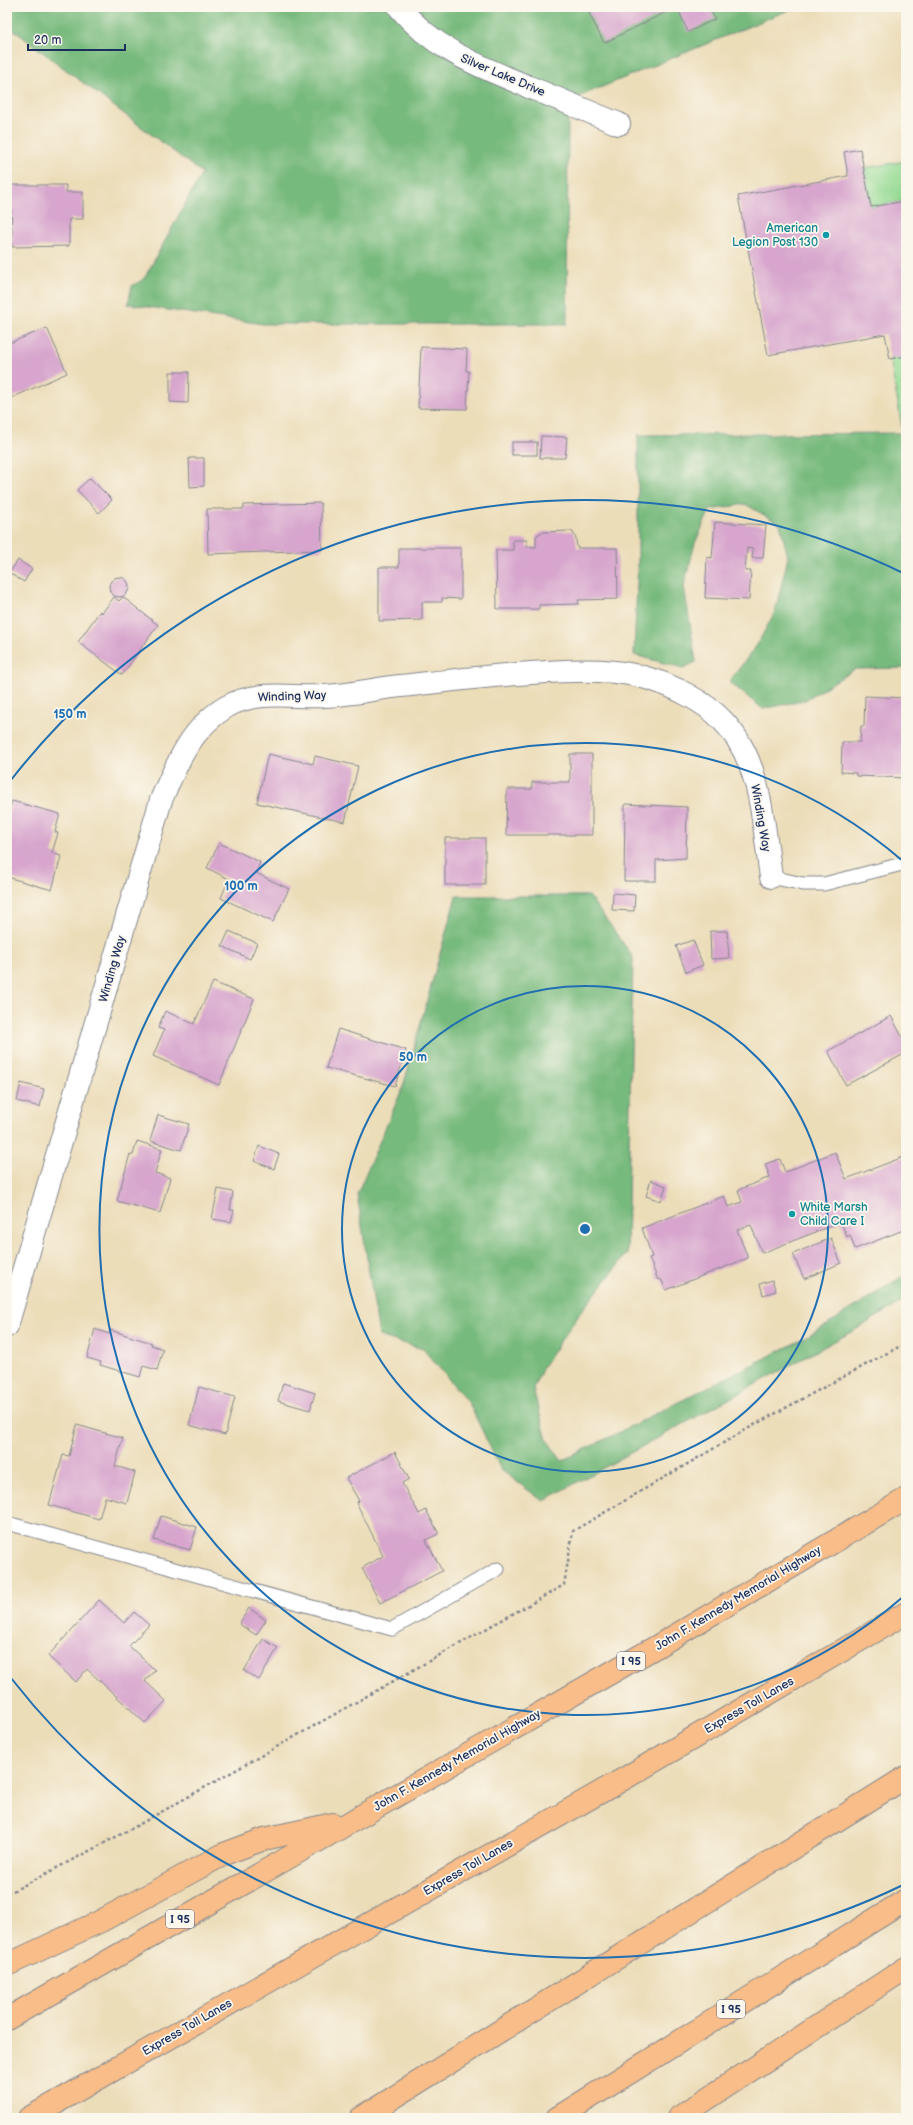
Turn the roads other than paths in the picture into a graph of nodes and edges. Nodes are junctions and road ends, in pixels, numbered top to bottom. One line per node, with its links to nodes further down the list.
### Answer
1 (399, 7): 2 (street, Silver Lake Drive)
2 (619, 124)
3 (906, 863): 4 (lane)
4 (771, 877): 5 (street, Winding Way)
5 (7, 1326)
6 (906, 1499): 11 (highway, John F. Kennedy Memorial Highway / I 95)
7 (7, 1523): 8 (lane)
8 (498, 1568)
9 (906, 1613): 16 (highway, Express Toll Lanes)
10 (906, 1777): 17 (highway)
11 (354, 1819): 13 (highway); 15 (highway, John F. Kennedy Memorial Highway / I 95)
12 (906, 1900): 18 (highway, I 95)
13 (7, 1965)
14 (906, 1968): 19 (highway)
15 (7, 2019)
16 (29, 2118)
17 (361, 2118)
18 (557, 2118)
19 (678, 2118)

